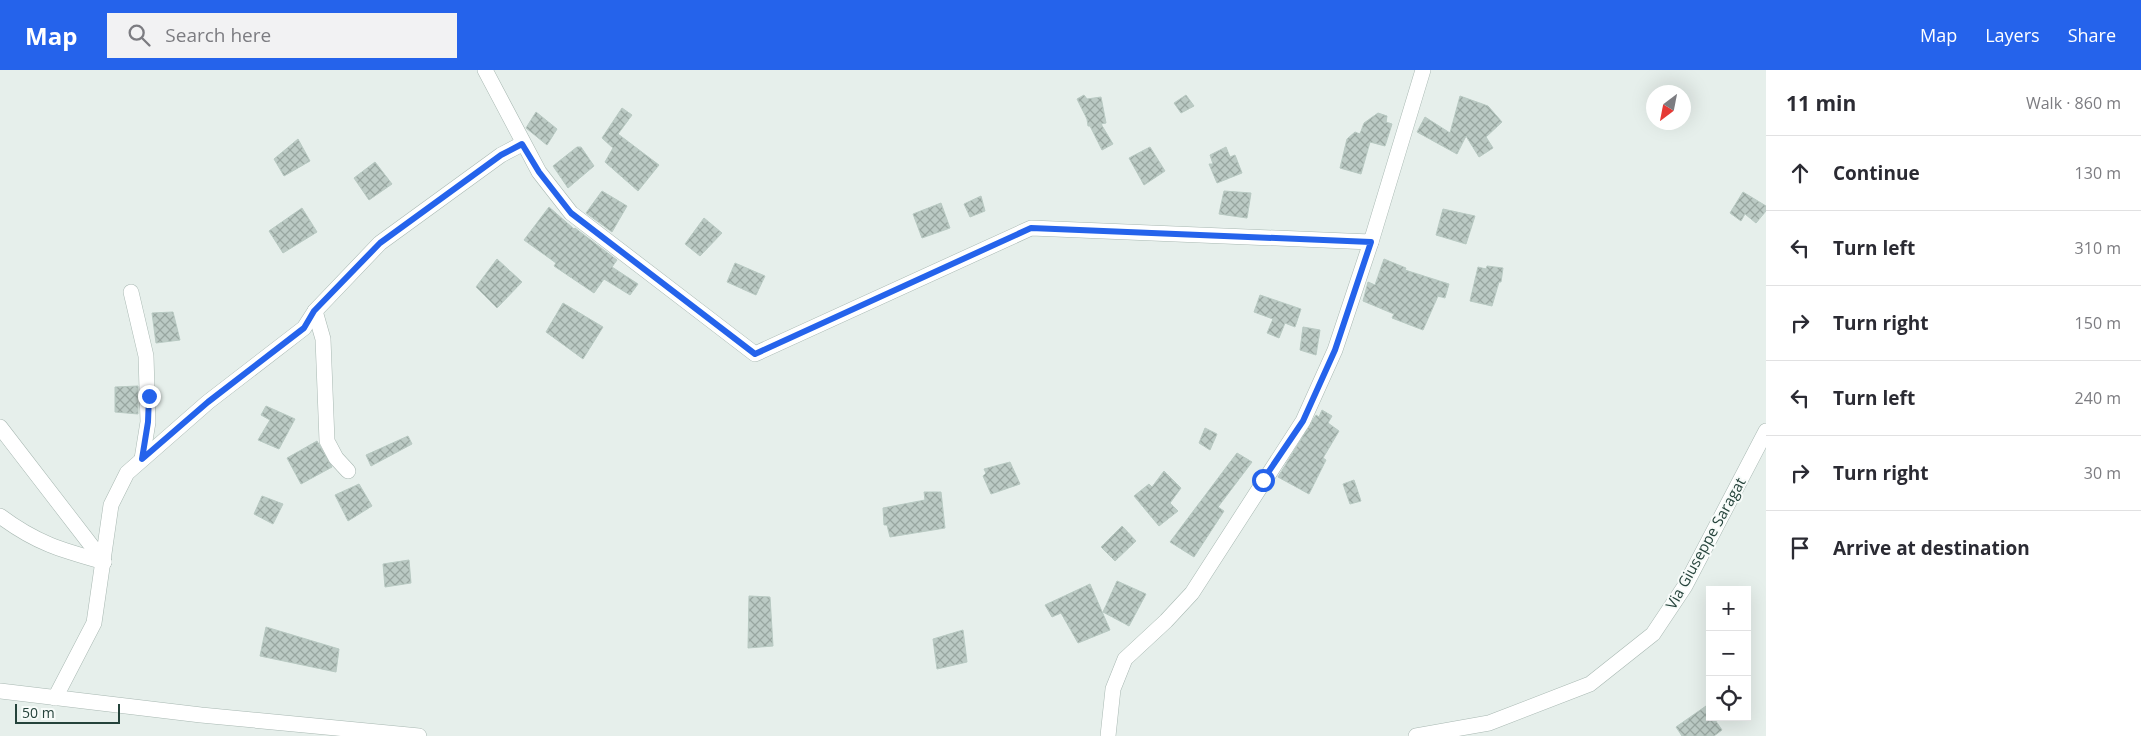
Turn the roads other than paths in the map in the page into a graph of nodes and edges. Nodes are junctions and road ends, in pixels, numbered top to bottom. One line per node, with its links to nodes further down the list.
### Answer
1 (485, 70): 3 (street)
2 (1423, 70): 4 (street)
3 (522, 144): 4 (street); 6 (street)
4 (1371, 242): 17 (street)
5 (131, 292): 9 (street)
6 (314, 311): 9 (street); 10 (street)
7 (0, 427): 12 (street)
8 (1766, 432): 18 (street, Via Giuseppe Saragat)
9 (142, 459): 12 (street)
10 (348, 471)
11 (0, 516): 12 (street)
12 (104, 562): 14 (street)
13 (1, 696): 14 (street)
14 (55, 698): 15 (street)
15 (318, 731): 16 (street)
16 (418, 736)
17 (1108, 736)
18 (1416, 736)

